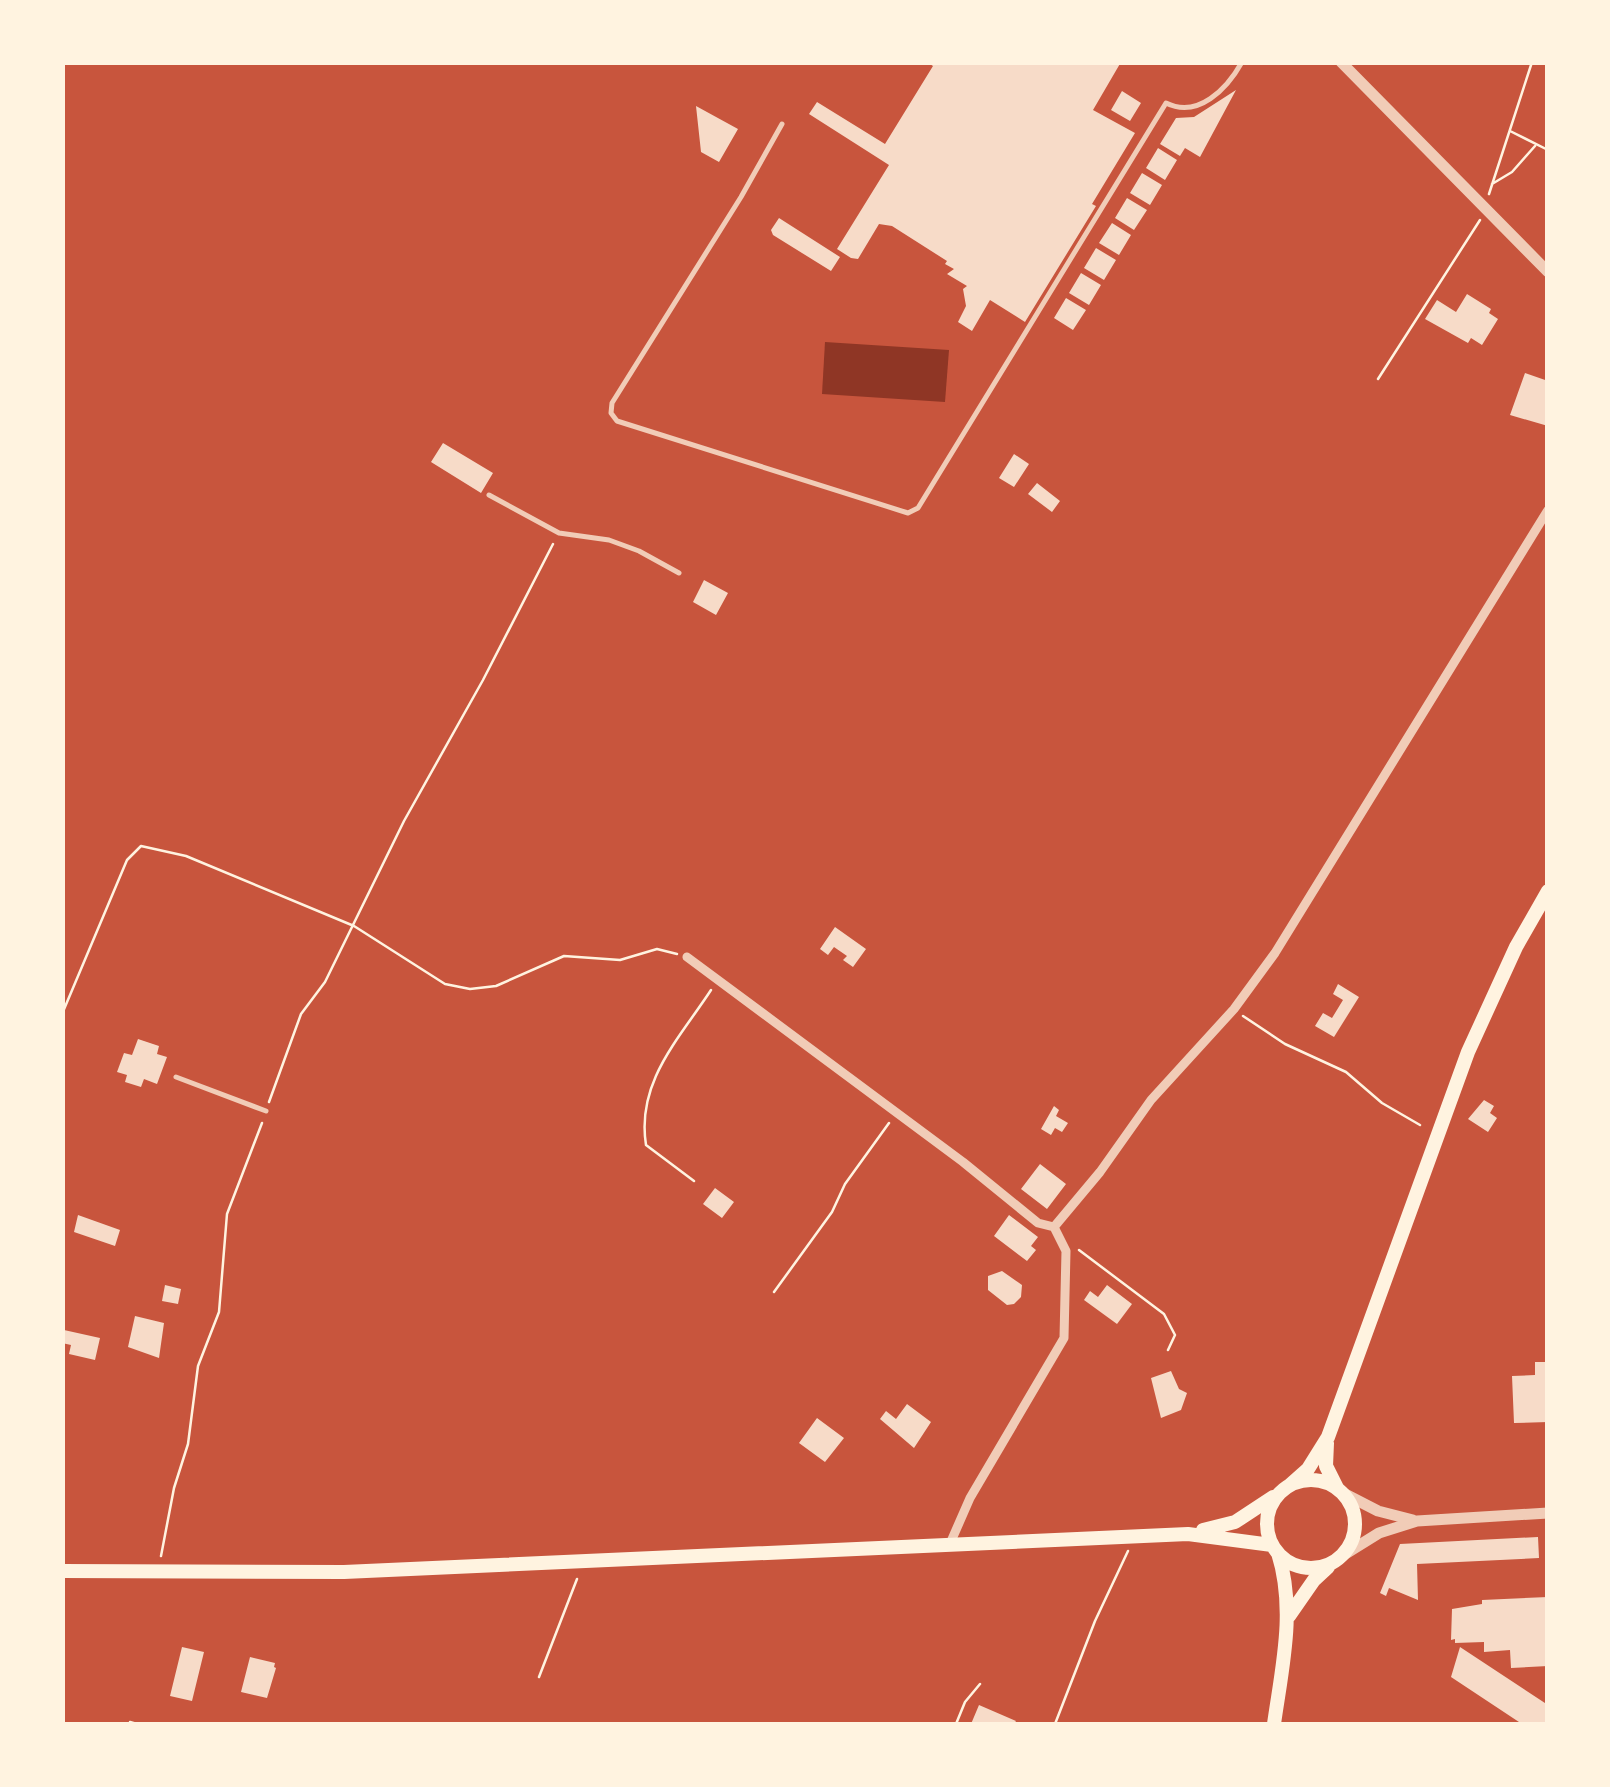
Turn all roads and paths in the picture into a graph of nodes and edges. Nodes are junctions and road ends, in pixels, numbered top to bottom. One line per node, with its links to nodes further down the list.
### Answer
1 (1242, 62): 4 (lane)
2 (1341, 62): 9 (street)
3 (1532, 62): 5 (path)
4 (782, 124)
5 (1508, 130): 6 (path); 8 (path)
6 (1535, 146): 7 (path); 8 (path)
7 (1548, 150)
8 (1491, 184): 9 (path)
9 (1485, 208): 10 (street); 11 (path)
10 (1548, 272)
11 (1378, 379)
12 (489, 496): 14 (lane)
13 (1548, 510): 20 (street)
14 (559, 533): 15 (lane); 17 (path)
15 (679, 573)
16 (1548, 891): 31 (main road)
17 (354, 926): 18 (path); 21 (path); 23 (path)
18 (687, 956): 19 (street)
19 (718, 980): 24 (street); 26 (path)
20 (1234, 1009): 25 (path); 27 (street)
21 (62, 1014)
22 (176, 1076): 23 (lane)
23 (266, 1111): 43 (path)
24 (896, 1114): 27 (street); 29 (path)
25 (1420, 1125)
26 (694, 1180)
27 (1054, 1227): 28 (street)
28 (1064, 1243): 30 (path); 38 (street)
29 (774, 1292)
30 (1168, 1350)
31 (1328, 1437): 32 (main road); 33 (main road)
32 (1286, 1488): 33 (main road); 36 (main road); 39 (main road)
33 (1341, 1491): 35 (street); 40 (main road)
34 (1548, 1513): 35 (street)
35 (1417, 1521): 40 (street)
36 (1188, 1534): 37 (main road); 39 (main road)
37 (1132, 1538): 38 (main road); 50 (path)
38 (948, 1546): 41 (main road)
39 (1275, 1549): 40 (main road); 44 (main road)
40 (1337, 1559): 44 (main road)
41 (584, 1564): 43 (main road); 45 (path)
42 (62, 1570): 43 (main road)
43 (158, 1572)
44 (1288, 1617): 51 (main road)
45 (539, 1678)
46 (980, 1684): 49 (path)
47 (130, 1722): 48 (path)
48 (137, 1724)
49 (956, 1724)
50 (1056, 1724)
51 (1274, 1724)

